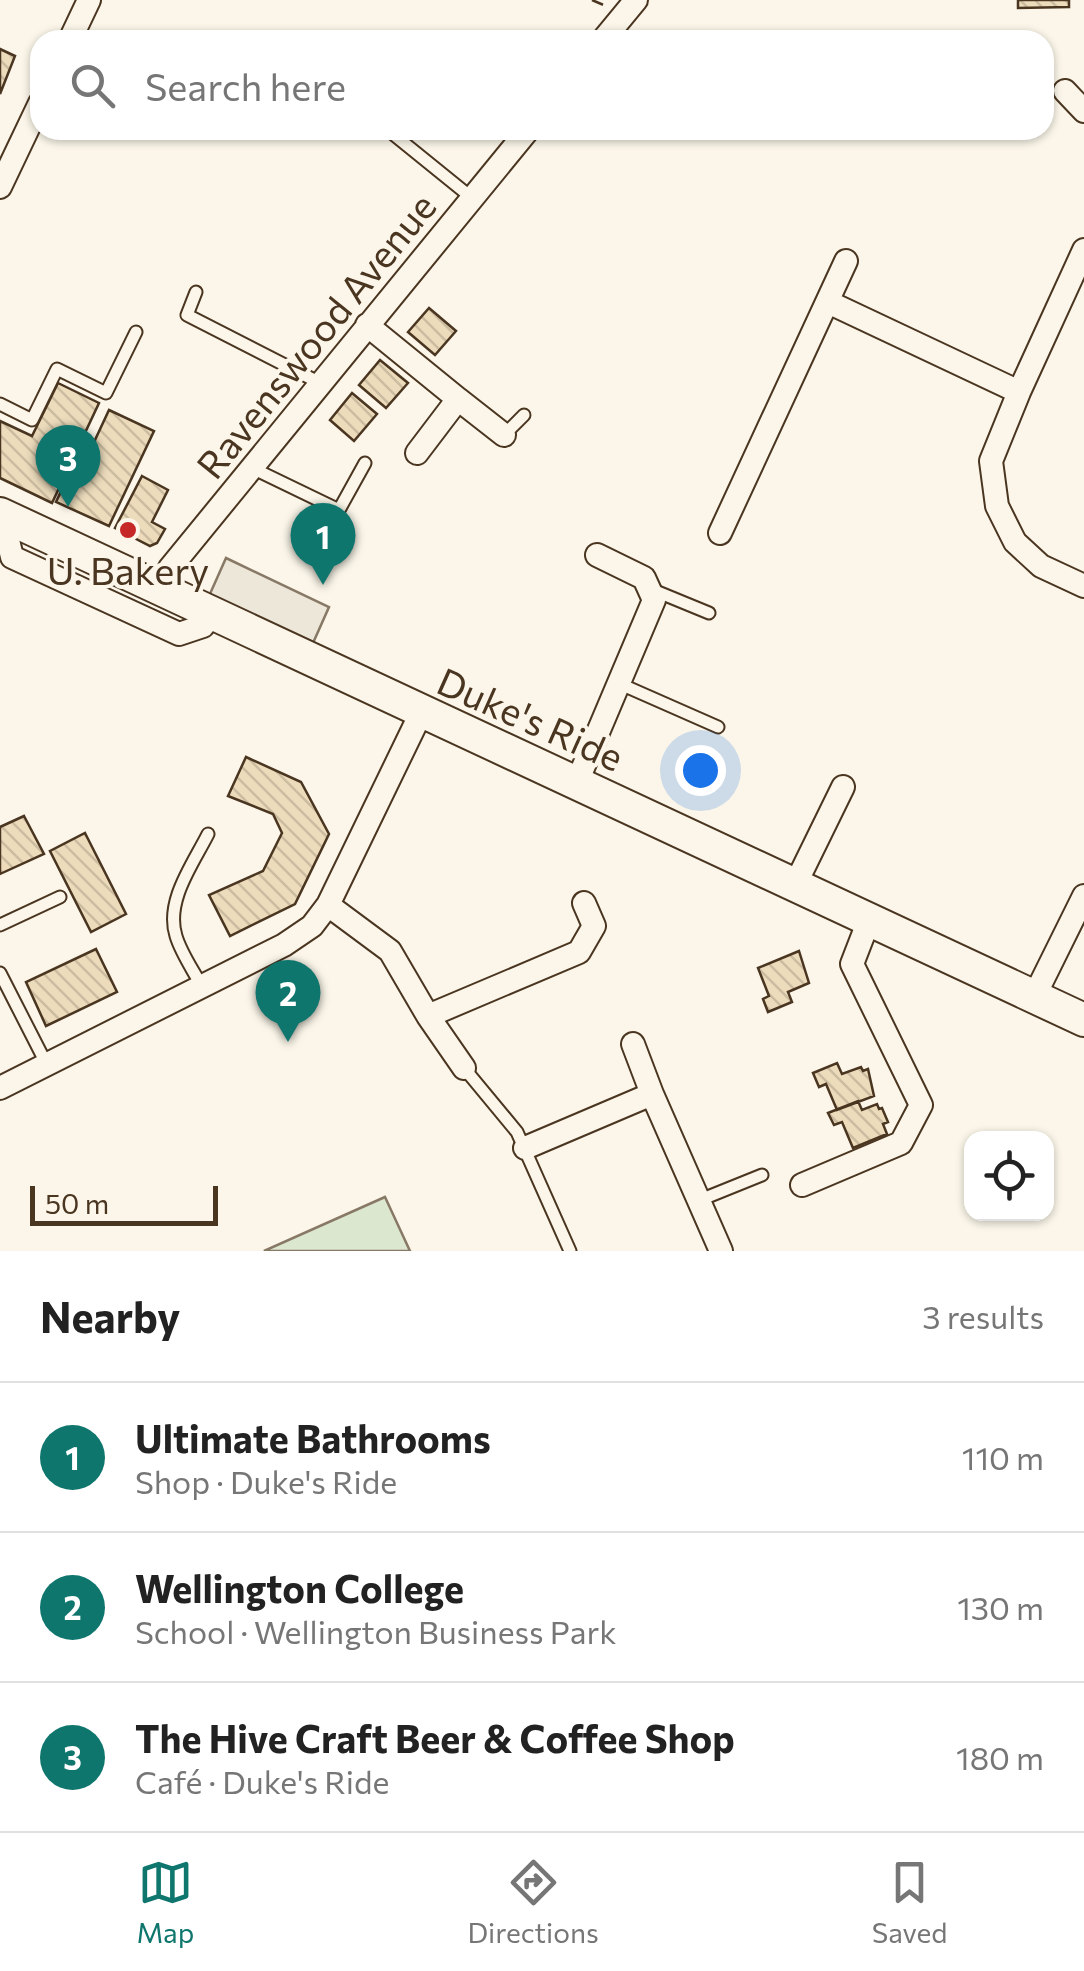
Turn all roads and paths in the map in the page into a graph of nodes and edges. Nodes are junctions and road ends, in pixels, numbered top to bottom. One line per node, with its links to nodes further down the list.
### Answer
1 (89, 0): 3 (street)
2 (636, 0): 4 (street)
3 (75, 30)
4 (611, 30)
5 (1065, 91): 6 (street)
6 (1084, 111)
7 (30, 124): 10 (street)
8 (400, 140): 11 (lane)
9 (520, 140): 11 (street, Ravenswood Avenue)
10 (0, 187)
11 (472, 198): 16 (street, Ravenswood Avenue)
12 (1084, 250): 19 (street)
13 (846, 261): 15 (street)
14 (196, 292): 18 (lane)
15 (828, 302): 19 (street); 28 (street)
16 (367, 325): 18 (street, Ravenswood Avenue); 20 (street)
17 (136, 332): 21 (lane)
18 (320, 384): 26 (street, Ravenswood Avenue)
19 (1019, 392): 30 (street)
20 (458, 399): 23 (street); 24 (street)
21 (0, 404)
22 (524, 416): 23 (lane)
23 (504, 435)
24 (417, 453)
25 (366, 462): 26 (lane)
26 (252, 468): 31 (street, Ravenswood Avenue)
27 (1, 514): 31 (main road, Duke's Ride); 33 (street)
28 (720, 532)
29 (597, 556): 32 (street)
30 (1084, 586)
31 (159, 587): 33 (main road, Duke's Ride)
32 (649, 588): 34 (lane); 35 (street)
33 (210, 611): 36 (main road, Duke's Ride)
34 (709, 613)
35 (618, 683): 37 (lane); 38 (street)
36 (421, 713): 38 (main road, Duke's Ride); 45 (street)
37 (718, 727)
38 (577, 782): 41 (main road, Duke's Ride)
39 (843, 786): 41 (street)
40 (208, 834): 49 (lane)
41 (796, 885): 46 (main road, Duke's Ride)
42 (1084, 896): 50 (street)
43 (60, 897): 47 (lane)
44 (584, 903): 51 (street)
45 (328, 906): 49 (street); 51 (street)
46 (869, 920): 50 (main road, Duke's Ride); 60 (street)
47 (0, 925)
48 (0, 973): 54 (lane)
49 (201, 986): 54 (street)
50 (1034, 997): 52 (main road, Duke's Ride)
51 (428, 1016): 55 (street)
52 (1084, 1020)
53 (633, 1044): 57 (street)
54 (47, 1065): 56 (street)
55 (464, 1068): 58 (lane)
56 (0, 1088)
57 (652, 1094): 58 (street); 61 (street)
58 (525, 1148): 62 (lane)
59 (762, 1175): 61 (lane)
60 (802, 1185)
61 (700, 1200): 63 (street)
62 (570, 1251)
63 (721, 1251)

